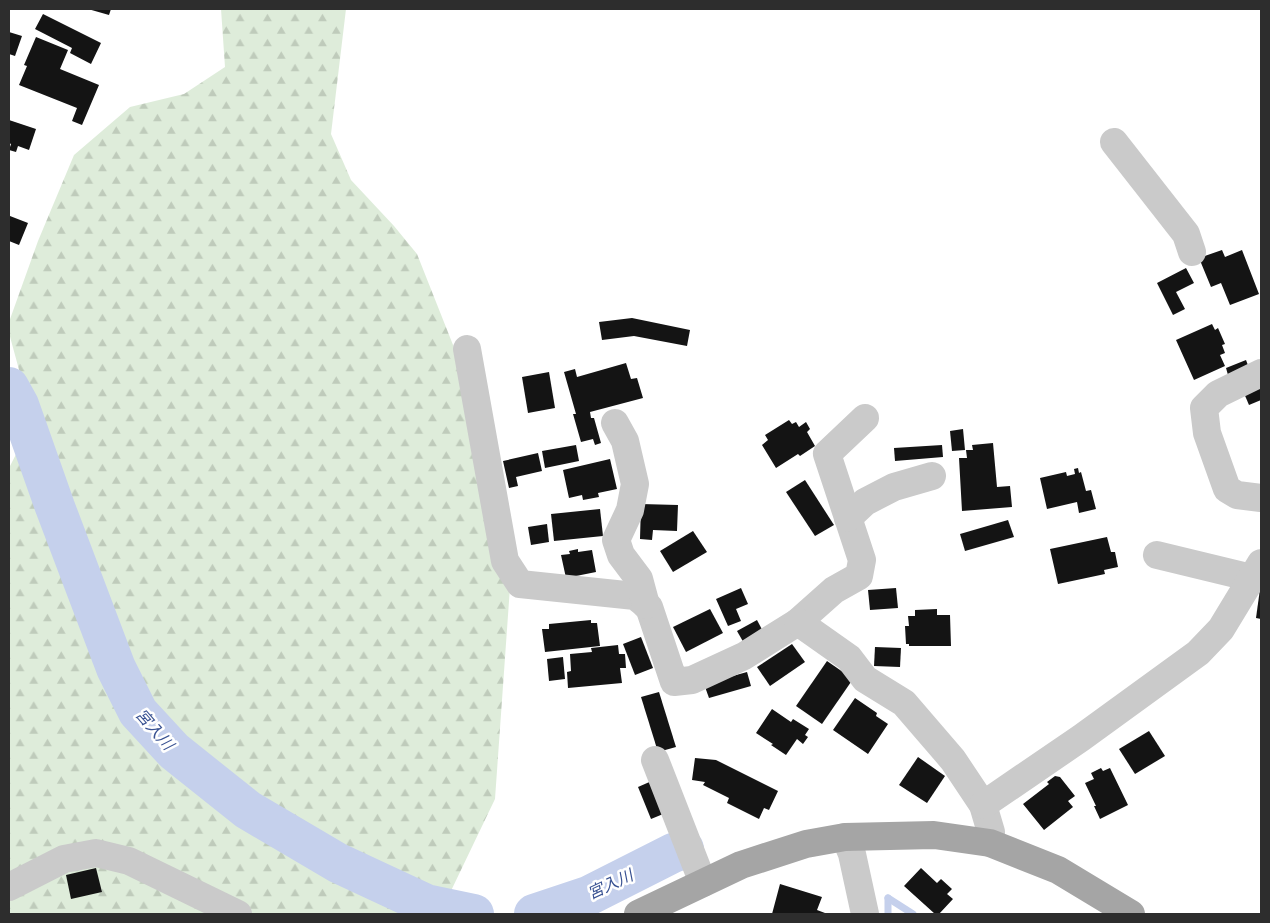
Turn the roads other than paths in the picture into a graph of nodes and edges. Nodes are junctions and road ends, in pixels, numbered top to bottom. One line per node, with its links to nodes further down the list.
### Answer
1 (1114, 142): 2 (street)
2 (1192, 252)
3 (468, 349): 12 (street)
4 (1261, 373): 8 (street)
5 (865, 418): 9 (street)
6 (615, 423): 12 (street)
7 (932, 476): 9 (street)
8 (1261, 498)
9 (848, 518): 13 (street)
10 (1157, 555): 11 (street)
11 (1257, 570): 15 (street)
12 (646, 605): 13 (street)
13 (798, 622): 15 (street)
14 (655, 760): 18 (street)
15 (983, 804): 17 (street)
16 (845, 837): 17 (main road); 18 (main road); 22 (street)
17 (990, 843): 23 (main road)
18 (704, 883): 21 (main road)
19 (9, 887): 20 (street)
20 (238, 914)
21 (638, 914)
22 (865, 914)
23 (1131, 914)

